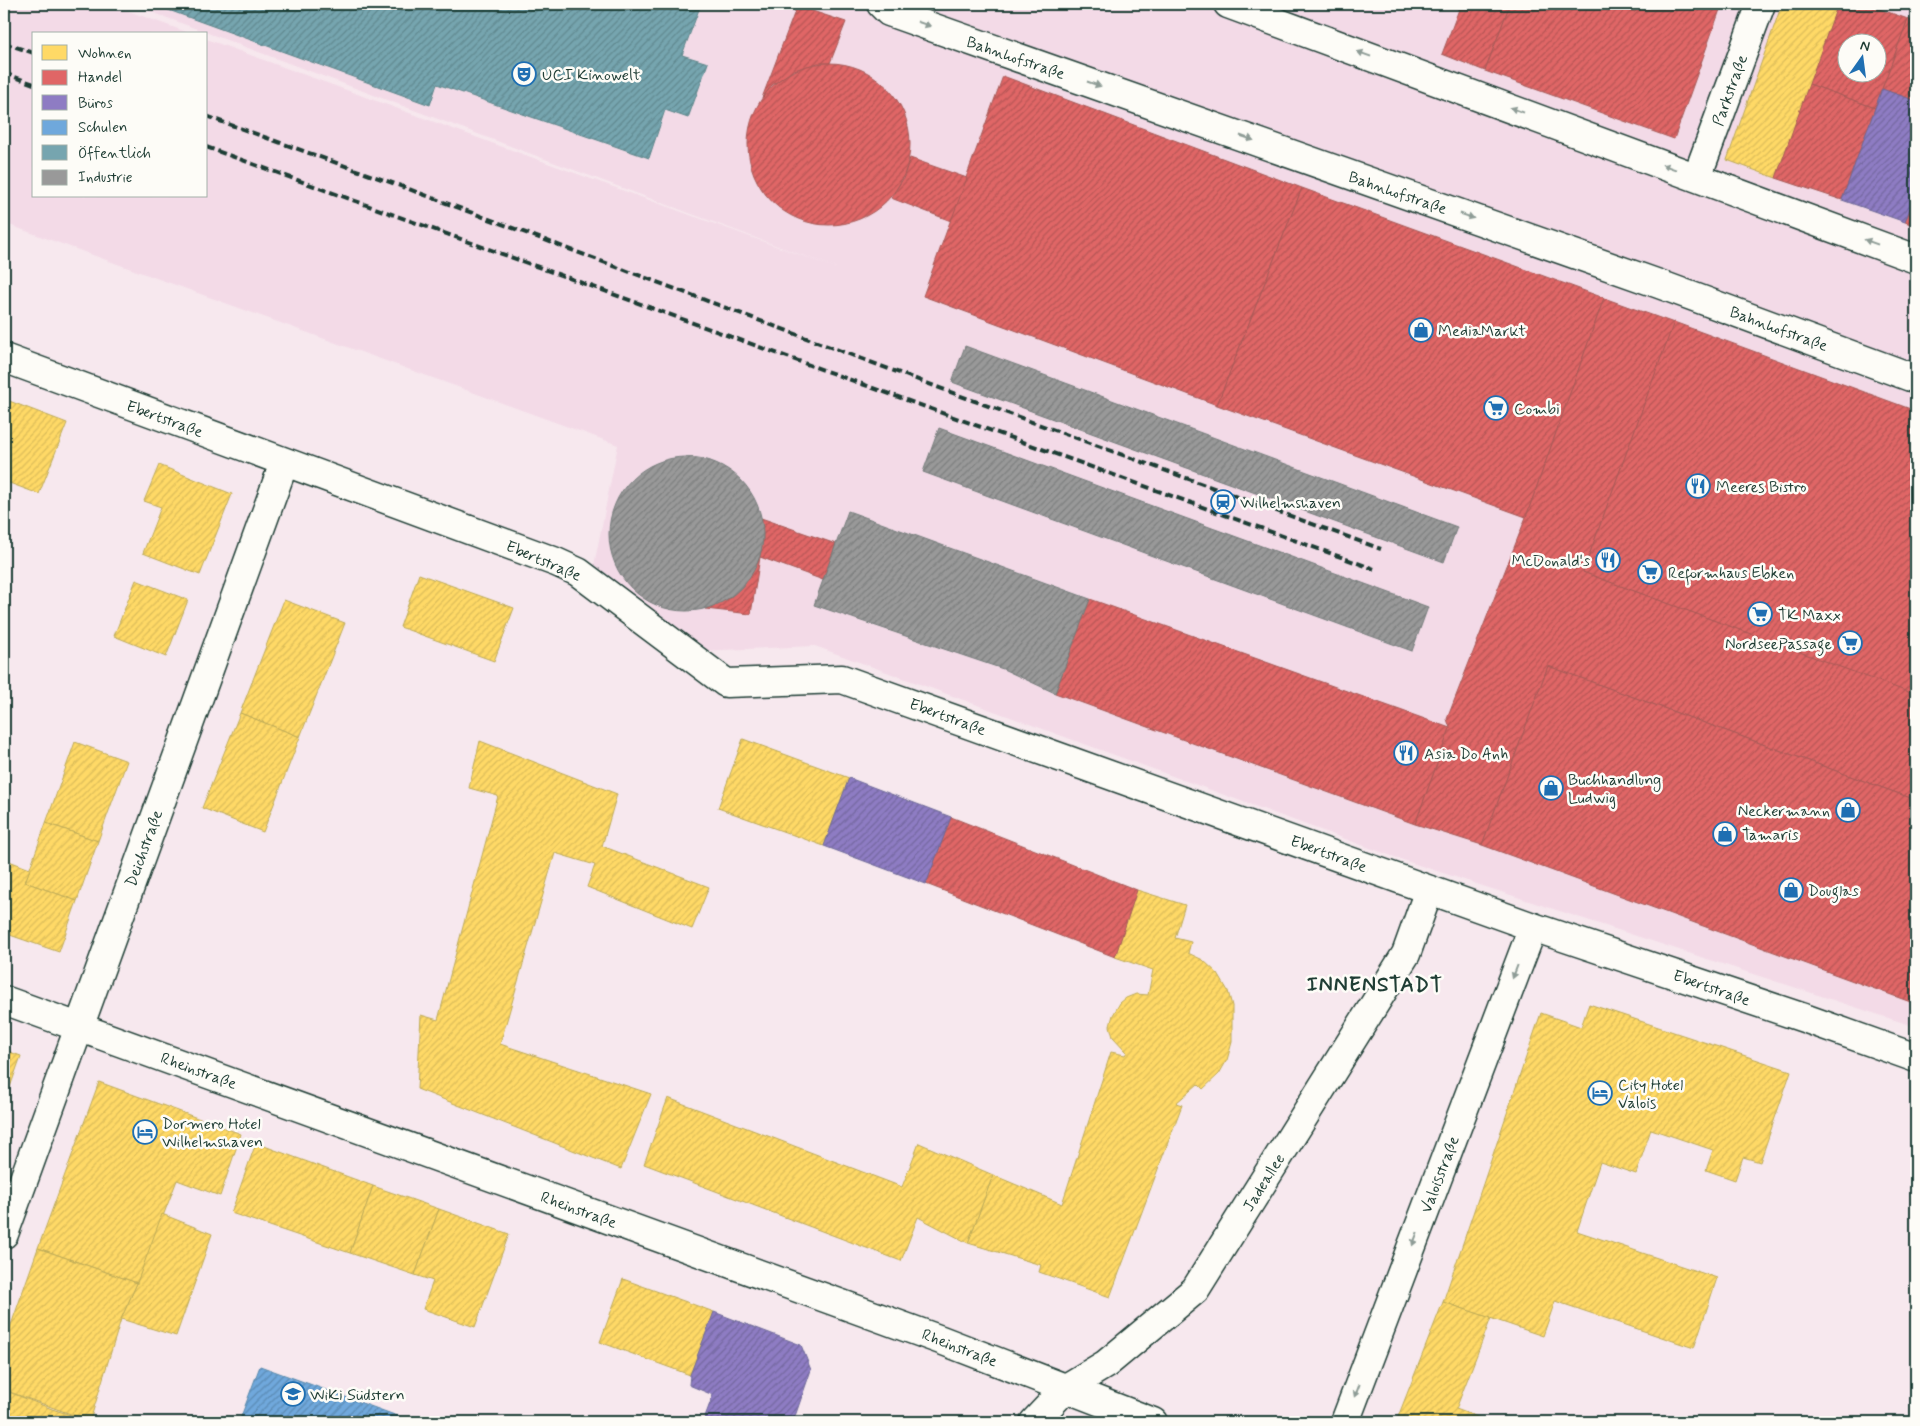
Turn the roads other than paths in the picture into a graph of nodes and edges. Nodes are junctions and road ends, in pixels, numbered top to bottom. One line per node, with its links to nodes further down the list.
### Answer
1 (881, 4): 7 (street, Bahnhofstraße, one-way to 7)
2 (1228, 4): 4 (street, one-way to 2)
3 (1761, 4): 4 (street, Parkstraße)
4 (1696, 177): 5 (street, one-way to 4)
5 (1916, 259)
6 (4, 358): 8 (street, Ebertstraße)
7 (1916, 379)
8 (284, 463): 9 (street, Ebertstraße); 12 (street, Deichstraße)
9 (1430, 890): 10 (street, Ebertstraße); 15 (street, Jadeallee)
10 (1533, 927): 13 (street, Ebertstraße); 18 (street, Valoisstraße, one-way to 18)
11 (4, 1000): 12 (street, Rheinstraße)
12 (78, 1027): 14 (street, Deichstraße); 15 (street, Rheinstraße)
13 (1916, 1058)
14 (4, 1234)
15 (1066, 1388): 16 (street, Jadeallee); 17 (street, Rheinstraße)
16 (1034, 1422)
17 (1153, 1422)
18 (1346, 1422)

